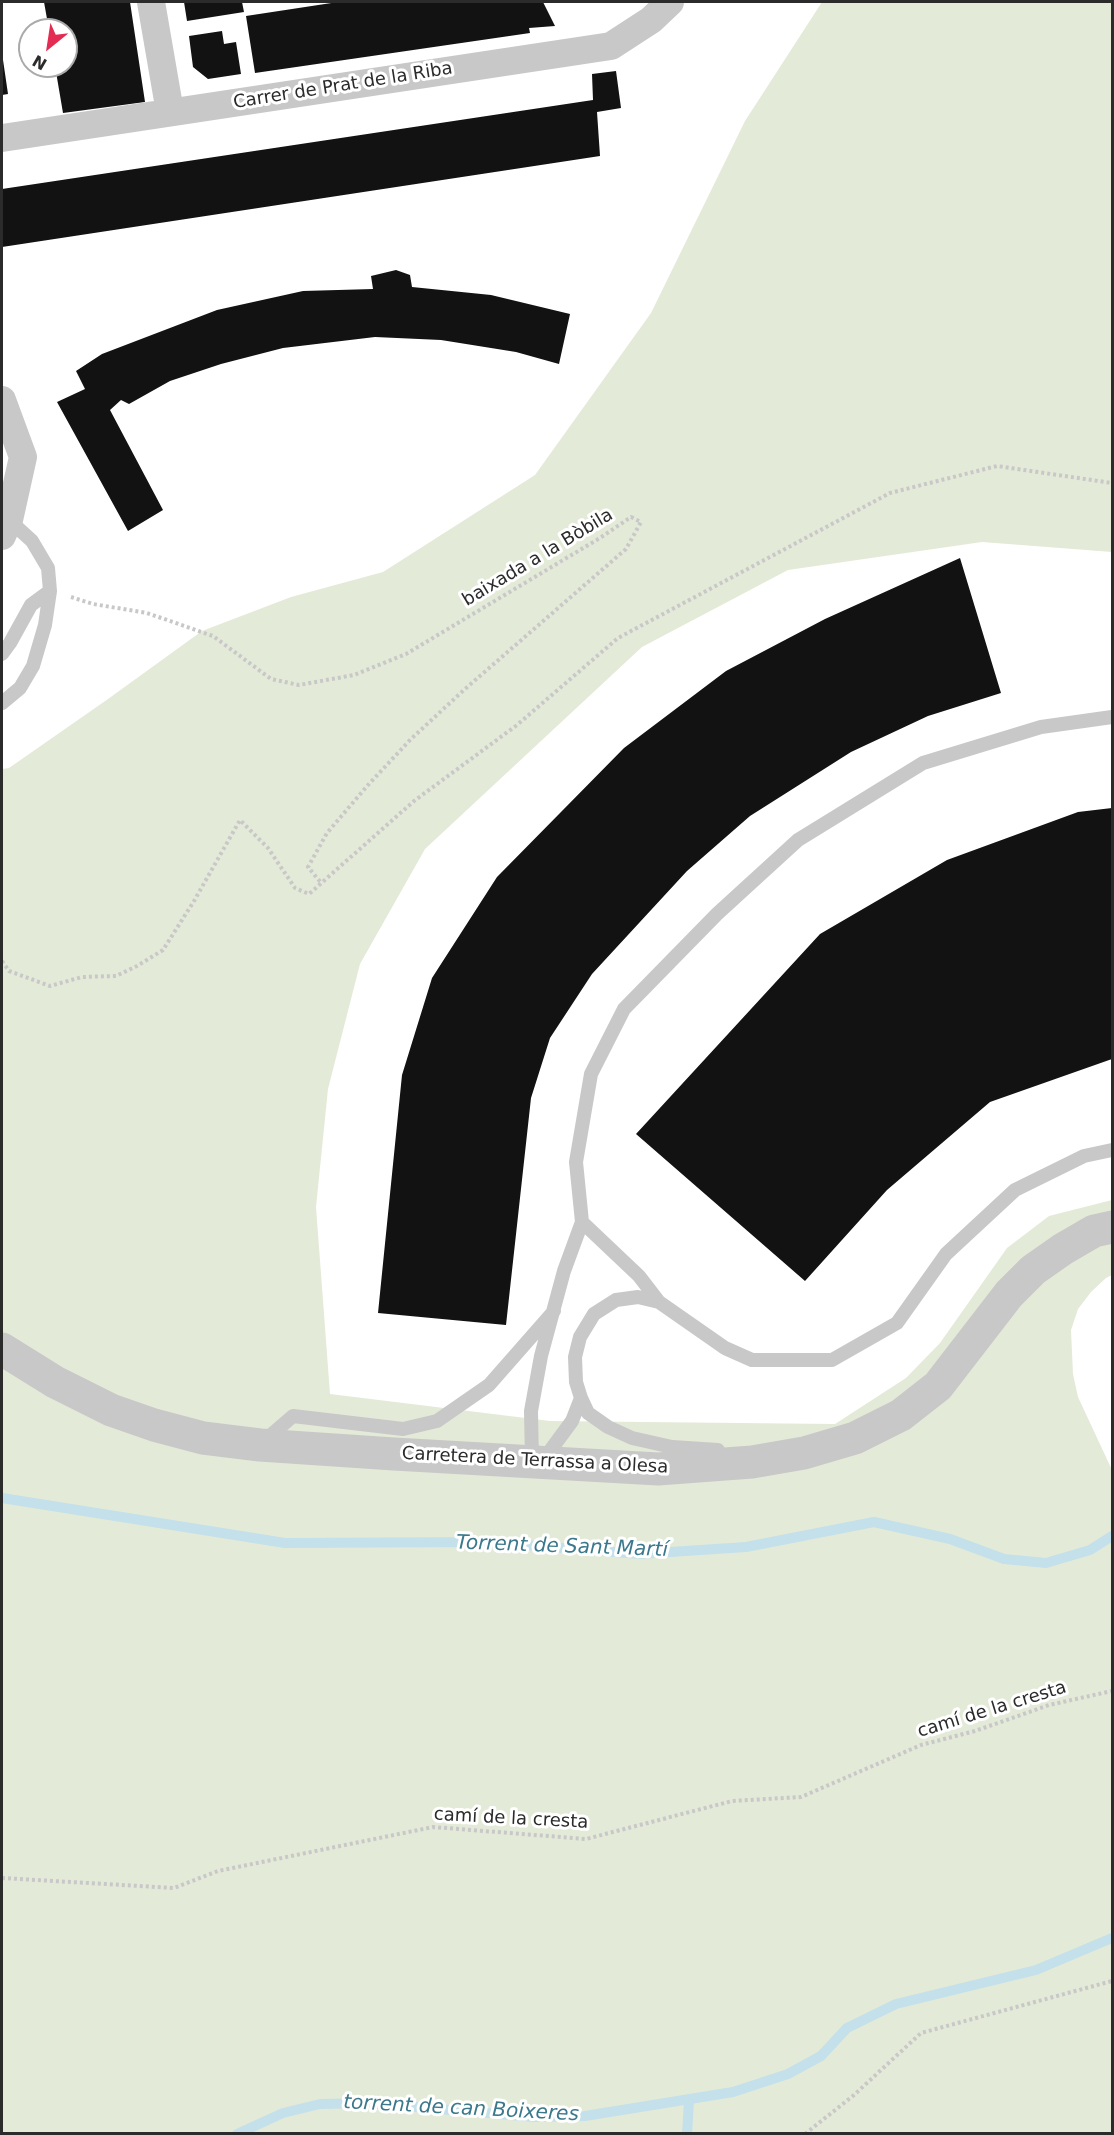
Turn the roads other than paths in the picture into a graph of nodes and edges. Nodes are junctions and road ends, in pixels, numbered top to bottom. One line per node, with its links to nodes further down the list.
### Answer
1 (151, 2): 3 (street)
2 (670, 2): 3 (street, Carrer de Prat de la Riba)
3 (170, 112): 4 (street, Carrer de Prat de la Riba)
4 (2, 138)
5 (2, 400): 6 (street)
6 (5, 528): 7 (lane)
7 (50, 591): 8 (lane); 9 (lane)
8 (2, 654)
9 (2, 702)
10 (1113, 717): 12 (lane)
11 (1113, 1150): 14 (lane)
12 (582, 1222): 14 (lane); 15 (lane)
13 (1113, 1227): 19 (street, Carretera de Terrassa a Olesa)
14 (659, 1302): 17 (lane)
15 (554, 1311): 18 (lane); 20 (lane)
16 (2, 1349): 18 (street, Carretera de Terrassa a Olesa)
17 (581, 1398): 19 (lane); 20 (lane)
18 (260, 1445): 20 (street, Carretera de Terrassa a Olesa)
19 (804, 1453): 20 (street, Carretera de Terrassa a Olesa)
20 (537, 1463)

